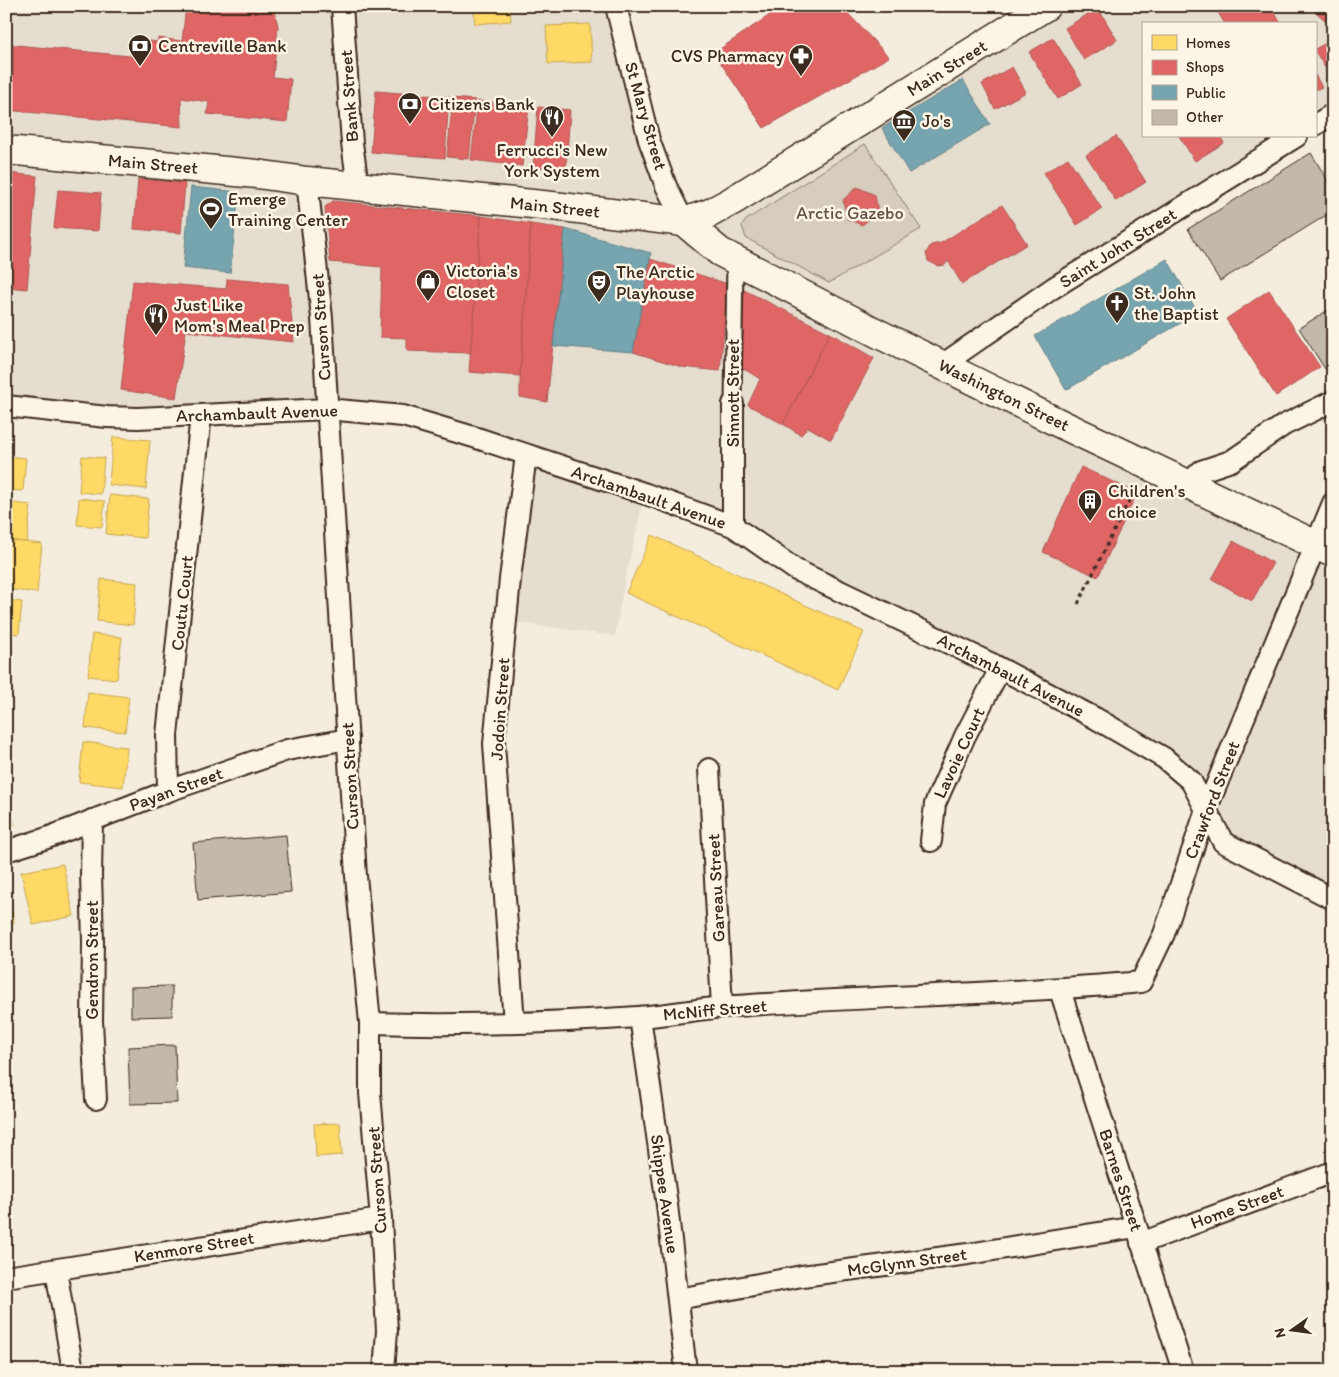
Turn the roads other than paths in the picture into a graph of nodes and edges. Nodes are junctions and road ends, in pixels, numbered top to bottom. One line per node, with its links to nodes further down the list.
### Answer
1 (342, 6): 9 (street, Bank Street)
2 (616, 6): 10 (street, St Mary Street)
3 (1046, 6): 10 (main road, Main Street)
4 (1333, 114): 5 (street)
5 (1316, 124)
6 (1294, 138): 12 (street, Saint John Street)
7 (6, 150): 8 (main road, Main Street)
8 (307, 181): 9 (main road, Main Street); 16 (street, Curson Street)
9 (358, 186): 10 (main road, Main Street)
10 (684, 222): 11 (main road, Washington Street)
11 (735, 260): 12 (main road, Washington Street); 14 (street, Sinnott Street)
12 (942, 365): 19 (main road, Washington Street)
13 (1333, 401): 19 (street)
14 (733, 404): 21 (street, Sinnott Street)
15 (6, 406): 17 (street, Archambault Avenue)
16 (327, 409): 17 (street, Archambault Avenue); 18 (street, Archambault Avenue); 24 (street, Curson Street)
17 (201, 415): 26 (street, Coutu Court)
18 (526, 455): 21 (street, Archambault Avenue); 36 (street, Jodoin Street)
19 (1187, 485): 22 (main road, Washington Street)
20 (1333, 503): 22 (street, Crawford Street)
21 (733, 526): 23 (street, Archambault Avenue)
22 (1324, 548): 27 (street, Crawford Street)
23 (1000, 669): 27 (street, Archambault Avenue); 29 (street, Lavoie Court)
24 (348, 739): 26 (street, Payan Street); 35 (street, Curson Street)
25 (709, 769): 33 (street, Gareau Street)
26 (168, 791): 28 (street, Payan Street)
27 (1206, 810): 31 (street, Archambault Avenue); 32 (street, Crawford Street)
28 (92, 820): 30 (street, Payan Street); 37 (street, Gendron Street)
29 (932, 841)
30 (6, 851)
31 (1333, 899)
32 (1060, 990): 33 (street, McNiff Street); 40 (street, Barnes Street)
33 (722, 1007): 34 (street, McNiff Street)
34 (640, 1017): 36 (street, McNiff Street); 43 (street, Shippee Avenue)
35 (370, 1022): 36 (street, McNiff Street); 39 (street, Curson Street)
36 (514, 1023)
37 (96, 1100)
38 (1333, 1172): 40 (street, Home Street)
39 (381, 1219): 41 (street, Kenmore Street); 45 (street, Curson Street)
40 (1139, 1235): 43 (street, McGlynn Street); 47 (street, Barnes Street)
41 (56, 1270): 42 (street, Kenmore Street); 44 (street)
42 (6, 1277)
43 (678, 1298): 46 (street, Shippee Avenue)
44 (73, 1371)
45 (384, 1371)
46 (686, 1371)
47 (1183, 1371)

